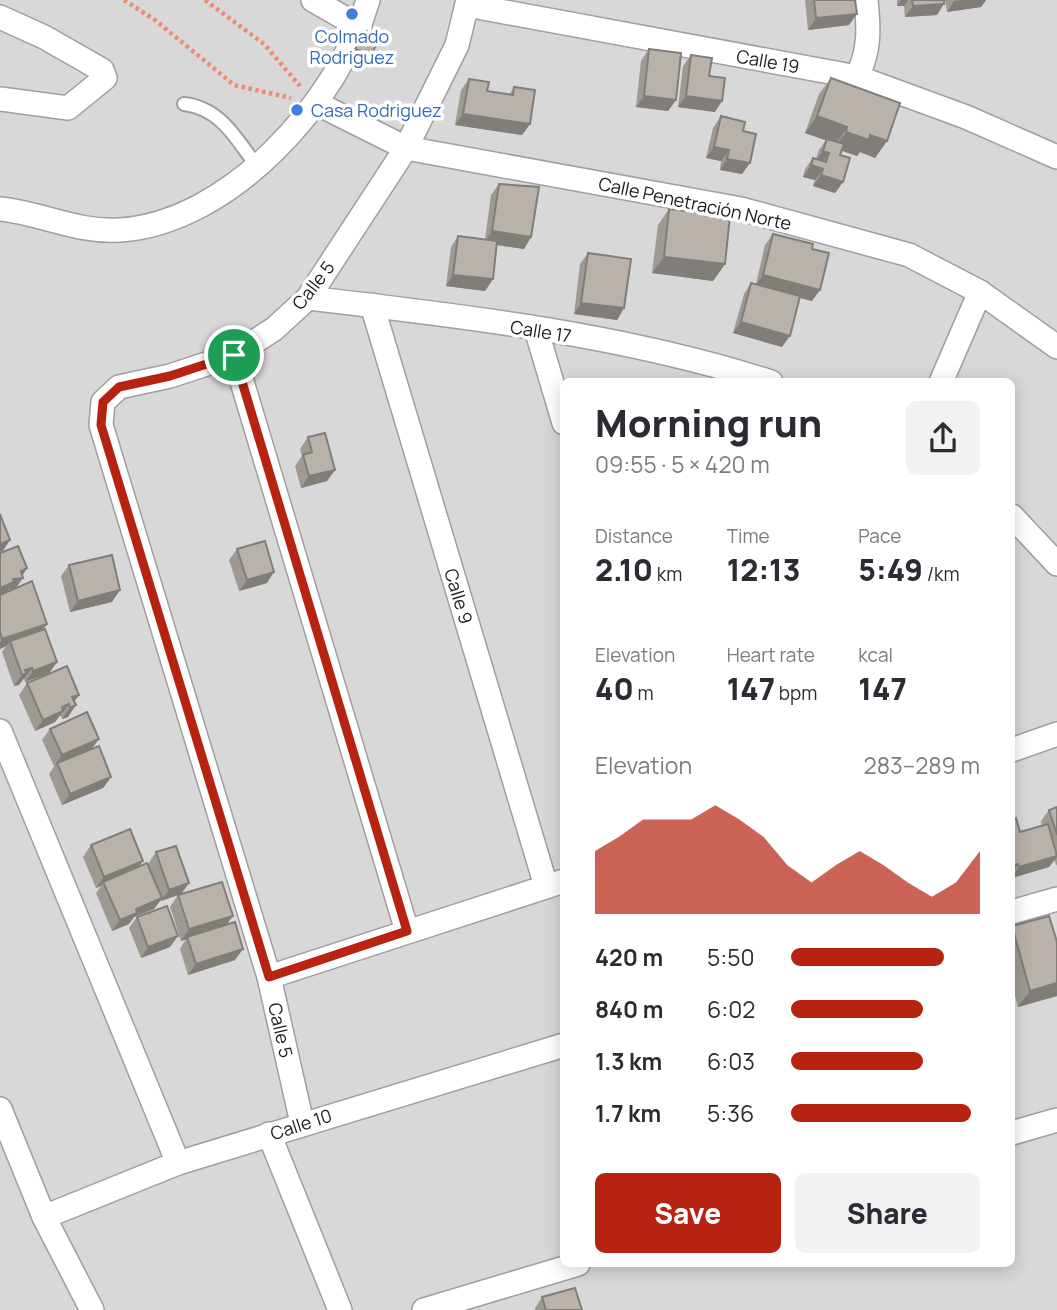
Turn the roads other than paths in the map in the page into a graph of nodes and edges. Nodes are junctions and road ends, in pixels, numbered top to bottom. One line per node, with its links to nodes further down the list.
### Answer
1 (313, 0): 6 (street)
2 (368, 0): 6 (street)
3 (866, 0): 7 (street)
4 (468, 3): 7 (street, Calle 19); 11 (street, Calle 5)
5 (0, 18): 8 (street)
6 (360, 27): 9 (street)
7 (857, 77): 12 (street, Calle 19)
8 (0, 99)
9 (316, 103): 11 (street, Calle Penetración Norte); 13 (street)
10 (184, 104): 13 (lane)
11 (406, 148): 15 (street, Calle Penetración Norte); 16 (street, Calle 5)
12 (1057, 157)
13 (258, 168): 14 (street)
14 (0, 209)
15 (980, 292): 19 (street, Calle Penetración Norte); 24 (street)
16 (308, 298): 17 (street, Calle 17); 20 (street, Calle 5)
17 (372, 305): 18 (street, Calle 17); 31 (street, Calle 9)
18 (536, 329): 21 (street, Calle 17); 25 (street)
19 (1057, 347)
20 (234, 355): 34 (street); 35 (street, Calle 5)
21 (696, 358): 22 (street); 23 (street, Calle 17)
22 (702, 378)
23 (758, 378)
24 (943, 378)
25 (560, 410)
26 (1015, 519): 27 (street)
27 (1057, 564)
28 (0, 731): 42 (street)
29 (1057, 734): 30 (street)
30 (1015, 749)
31 (555, 883): 34 (street)
32 (1057, 899): 33 (street)
33 (1015, 911)
34 (407, 931): 35 (street)
35 (269, 977): 39 (street, Calle 5)
36 (560, 1046): 39 (street, Calle 10)
37 (0, 1109): 43 (street)
38 (1057, 1120): 40 (street)
39 (302, 1123): 41 (street, Calle 10)
40 (1015, 1132)
41 (270, 1134): 42 (street, Calle 10); 46 (street)
42 (178, 1163): 43 (street, Calle 10)
43 (44, 1217): 45 (street)
44 (568, 1267): 47 (street)
45 (92, 1310)
46 (340, 1310)
47 (424, 1310)

